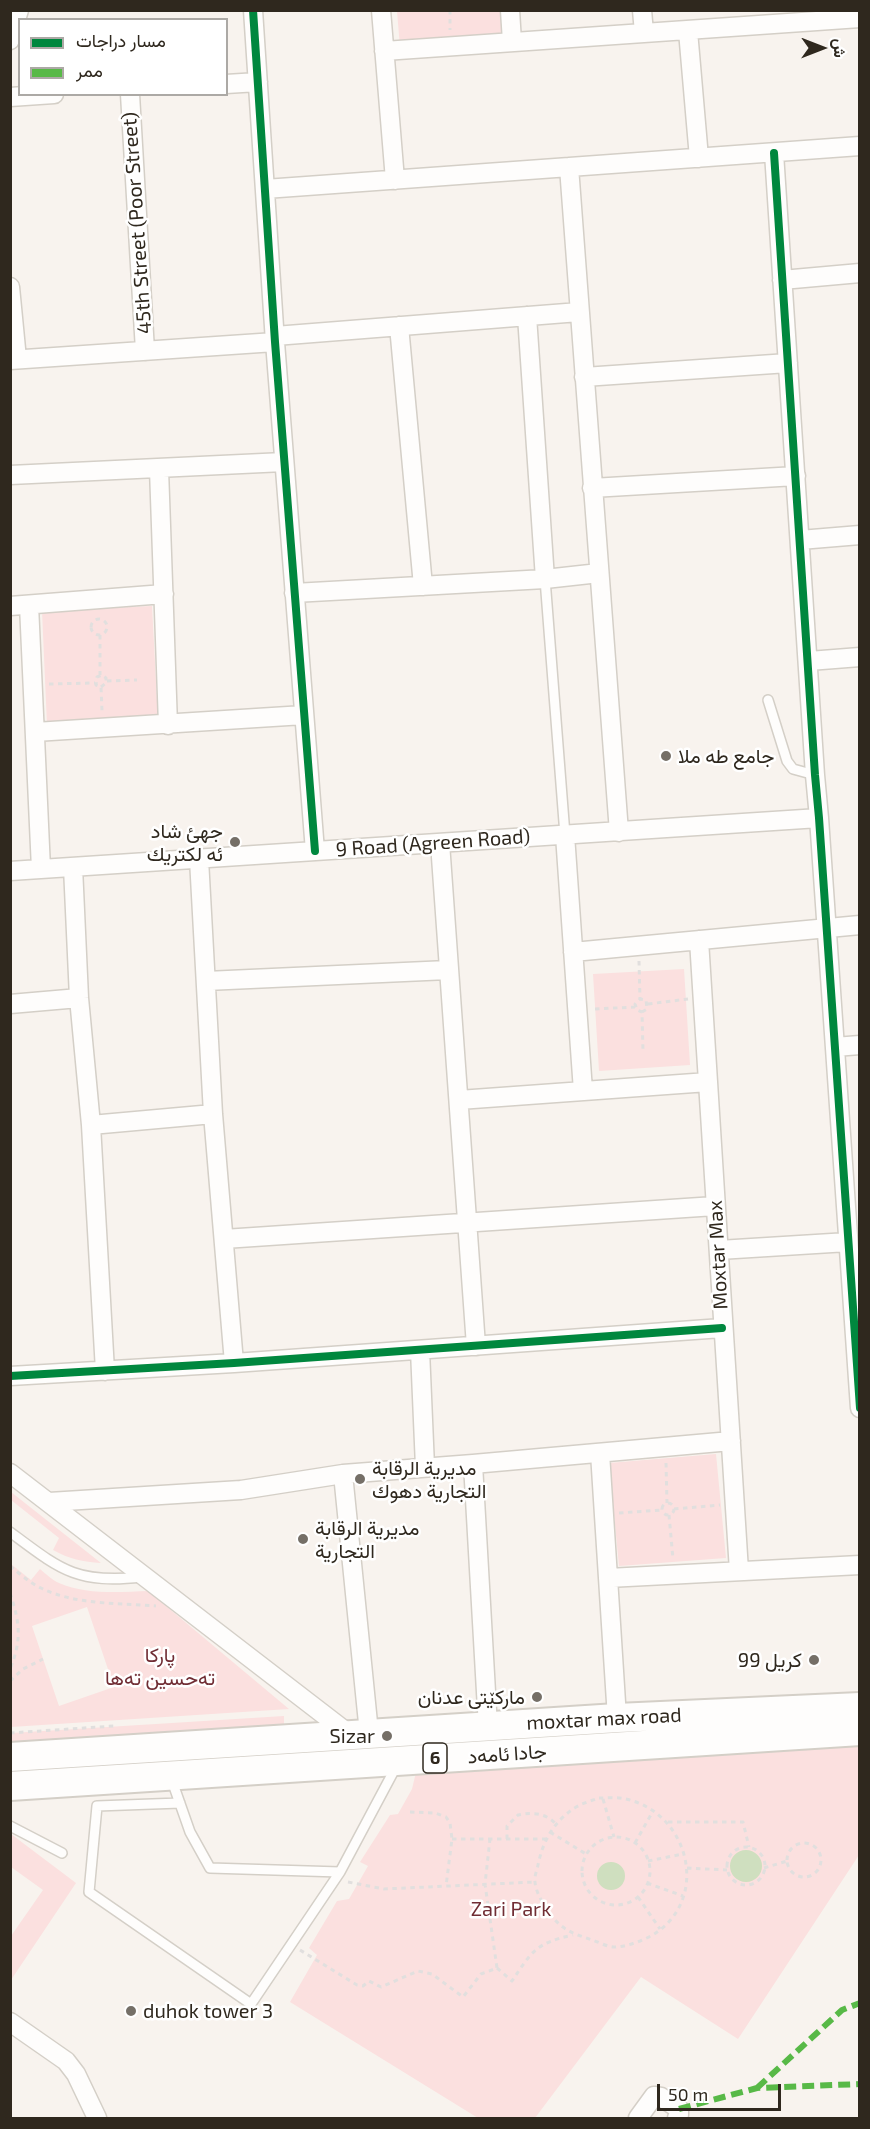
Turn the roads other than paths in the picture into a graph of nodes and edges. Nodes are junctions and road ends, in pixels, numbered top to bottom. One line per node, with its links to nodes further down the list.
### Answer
1 (19, 10): 10 (street)
2 (253, 10): 13 (street)
3 (381, 10): 12 (street)
4 (510, 10): 11 (street)
5 (642, 10): 9 (street)
6 (838, 15): 7 (street); 8 (street)
7 (860, 18)
8 (688, 31): 9 (street); 18 (street)
9 (644, 33): 11 (street)
10 (10, 40)
11 (512, 42): 12 (street)
12 (384, 51): 20 (street)
13 (258, 82): 14 (street); 21 (street)
14 (228, 84)
15 (129, 96): 29 (street, 45th Street (Poor Street))
16 (860, 147): 17 (street)
17 (774, 153): 18 (street); 23 (street)
18 (699, 158): 19 (street)
19 (569, 167): 20 (street); 25 (street)
20 (394, 180): 21 (street)
21 (265, 189): 28 (street)
22 (860, 273): 23 (street)
23 (782, 280): 31 (street)
24 (10, 287): 30 (street)
25 (579, 312): 26 (street); 32 (street)
26 (527, 316): 27 (street); 41 (street)
27 (399, 326): 28 (street); 42 (street)
28 (275, 339): 29 (street); 33 (street)
29 (146, 351): 30 (street)
30 (14, 359)
31 (788, 363): 32 (street); 36 (street)
32 (584, 377): 37 (street)
33 (284, 462): 34 (street); 43 (street)
34 (159, 469): 35 (street); 44 (street)
35 (10, 475)
36 (796, 476): 37 (street); 39 (street)
37 (592, 488): 40 (street)
38 (860, 535): 39 (street)
39 (800, 540): 47 (street)
40 (599, 573): 41 (street); 54 (street)
41 (545, 579): 42 (street); 55 (lane)
42 (423, 586): 43 (street)
43 (294, 593): 49 (street)
44 (164, 594): 45 (street); 50 (street)
45 (20, 605): 51 (street)
46 (860, 657): 47 (street)
47 (808, 661): 52 (street)
48 (768, 700): 52 (lane)
49 (304, 716): 50 (street); 57 (street)
50 (168, 725): 51 (street)
51 (35, 732): 60 (street)
52 (815, 775): 53 (street)
53 (819, 818): 54 (street, 9 Road (Agreen Road)); 63 (street)
54 (619, 832): 55 (street, 9 Road (Agreen Road))
55 (565, 835): 56 (street, 9 Road (Agreen Road)); 65 (street)
56 (440, 843): 57 (street, 9 Road (Agreen Road)); 66 (street)
57 (315, 851): 58 (street, 9 Road (Agreen Road))
58 (199, 859): 59 (street, 9 Road (Agreen Road)); 67 (street)
59 (73, 867): 60 (street, 9 Road (Agreen Road)); 68 (street)
60 (41, 869): 61 (street, 9 Road (Agreen Road))
61 (10, 871)
62 (860, 925): 63 (street)
63 (827, 927): 64 (street); 71 (street)
64 (699, 940): 65 (street); 72 (street, Moxtar Max)
65 (573, 952): 73 (street)
66 (448, 970): 67 (street); 74 (street)
67 (206, 981): 75 (street)
68 (79, 998): 69 (street); 76 (street)
69 (10, 1004)
70 (860, 1046): 71 (street)
71 (835, 1047): 80 (street)
72 (708, 1082): 73 (street); 77 (street, Moxtar Max)
73 (583, 1091): 74 (street)
74 (459, 1100): 78 (street)
75 (213, 1114): 76 (street); 79 (street)
76 (91, 1125): 87 (street)
77 (715, 1206): 78 (street); 81 (street, Moxtar Max)
78 (468, 1221): 79 (street); 84 (street)
79 (224, 1239): 86 (street)
80 (848, 1242): 81 (street); 82 (street)
81 (719, 1250): 83 (street, Moxtar Max)
82 (857, 1316): 89 (street)
83 (722, 1328): 84 (street); 90 (street, Moxtar Max)
84 (476, 1346): 85 (street)
85 (420, 1350): 86 (street); 93 (street)
86 (234, 1363): 87 (street)
87 (105, 1371): 88 (street)
88 (10, 1376)
89 (860, 1408)
90 (731, 1441): 91 (street); 99 (street, Moxtar Max)
91 (600, 1453): 92 (street); 101 (street)
92 (473, 1464): 93 (street); 104 (street)
93 (425, 1467): 95 (street)
94 (10, 1473): 96 (street)
95 (343, 1474): 96 (street); 106 (street)
96 (49, 1502): 100 (street)
97 (10, 1532): 100 (lane)
98 (860, 1565): 99 (street)
99 (739, 1571): 101 (street)
100 (142, 1577): 106 (street)
101 (608, 1578): 103 (street)
102 (860, 1707): 103 (main road, moxtar max road / 6)
103 (617, 1718): 104 (main road, moxtar max road / 6)
104 (488, 1727): 106 (main road, moxtar max road / 6)
105 (860, 1731): 108 (main road, جادا ئامەد / 6)
106 (359, 1734): 107 (main road, 6)
107 (10, 1757)
108 (400, 1761): 109 (main road, جادا ئامەد / 6); 114 (lane)
109 (170, 1776): 110 (main road, جادا ئامەد / 6); 111 (lane)
110 (10, 1786)
111 (180, 1803): 114 (lane); 114 (lane)
112 (10, 1826): 113 (lane)
113 (62, 1853)
114 (337, 1876)
115 (10, 2022): 116 (street)
116 (97, 2118)
117 (638, 2118): 118 (street)
118 (677, 2118)

